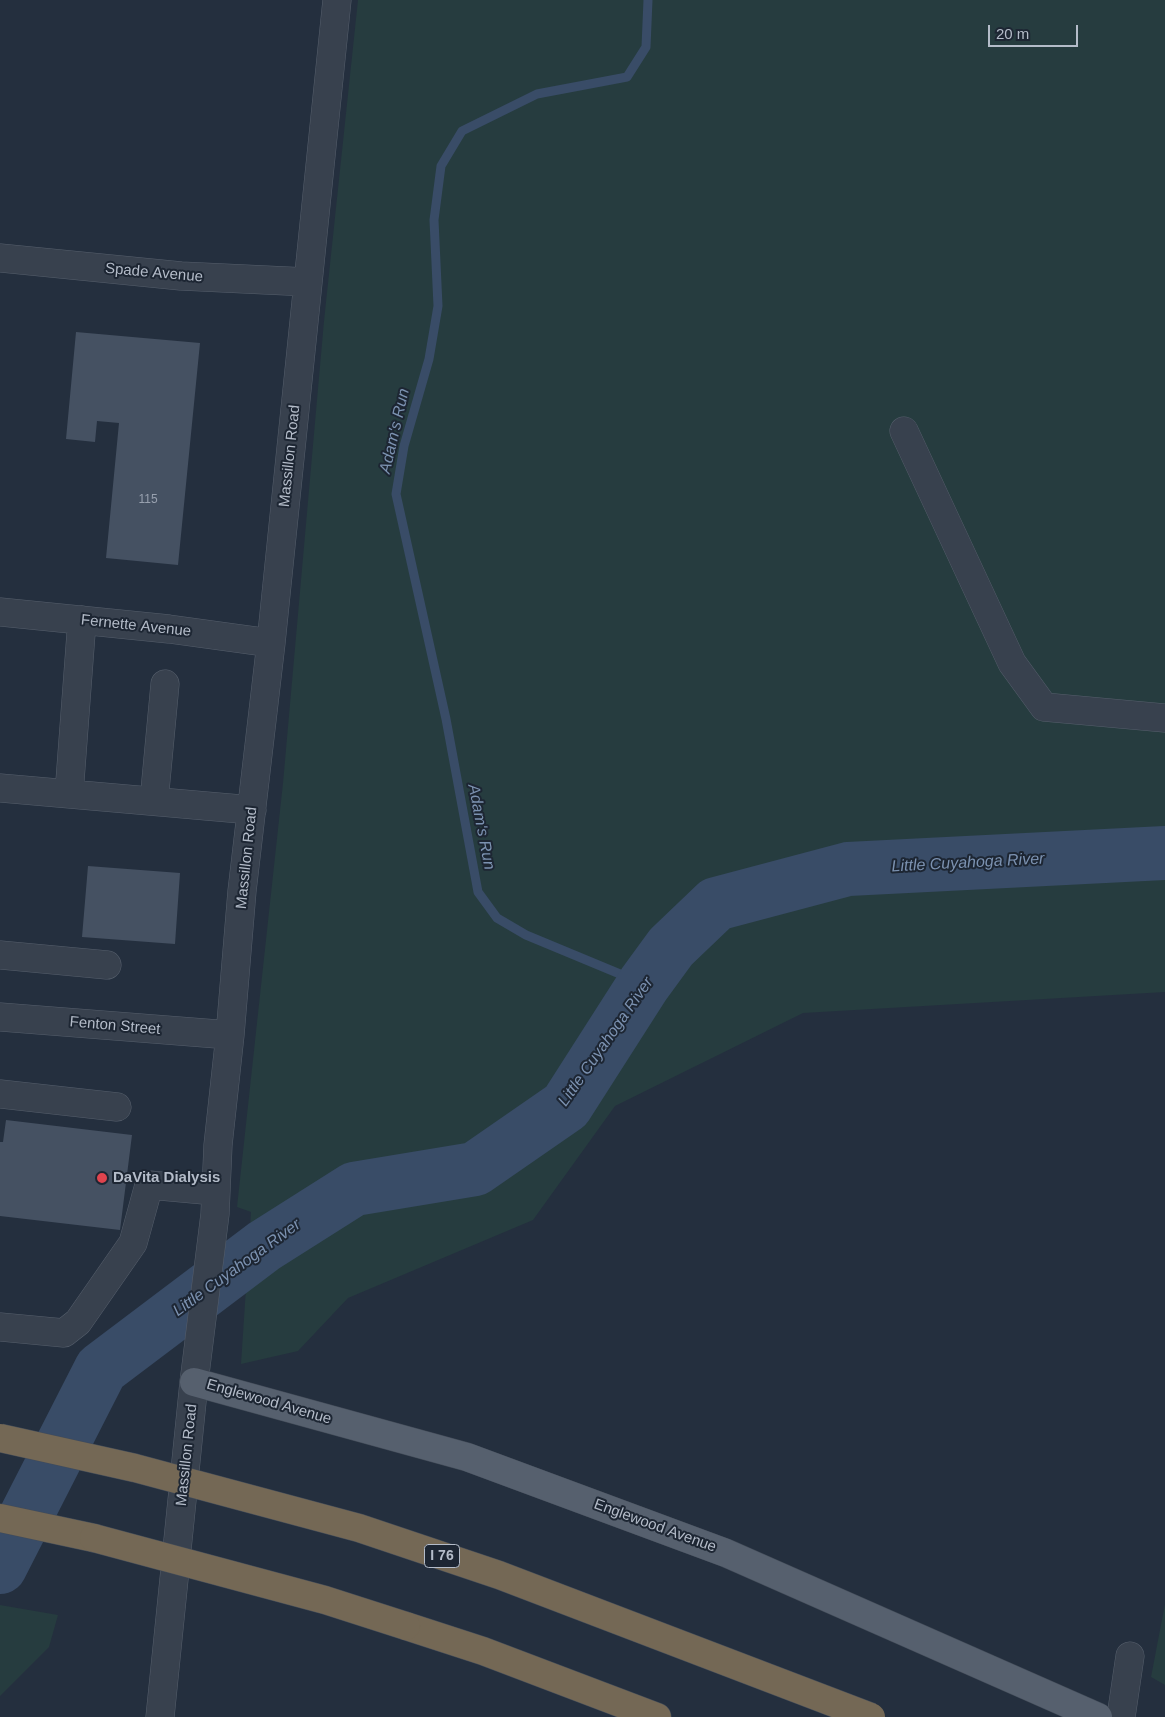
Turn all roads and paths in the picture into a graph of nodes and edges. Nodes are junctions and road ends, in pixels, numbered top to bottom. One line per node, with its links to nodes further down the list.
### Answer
1 (337, 0): 3 (street, Massillon Road)
2 (0, 258): 3 (street, Spade Avenue)
3 (308, 282): 7 (street, Massillon Road)
4 (904, 431): 9 (street)
5 (0, 612): 6 (street, Fernette Avenue)
6 (82, 620): 7 (street, Fernette Avenue); 11 (street)
7 (271, 643): 13 (street, Massillon Road)
8 (165, 684): 12 (street)
9 (1165, 718)
10 (0, 788): 11 (street)
11 (69, 794): 12 (street)
12 (154, 801): 13 (street)
13 (252, 810): 17 (street, Massillon Road)
14 (0, 956): 15 (street)
15 (107, 965)
16 (0, 1017): 17 (street, Fenton Street)
17 (230, 1036): 20 (street, Massillon Road)
18 (0, 1094): 19 (street)
19 (117, 1106)
20 (215, 1202): 21 (street); 22 (street, Massillon Road)
21 (0, 1327)
22 (194, 1382): 28 (street, Massillon Road); 31 (main road, Englewood Avenue)
23 (0, 1438): 30 (highway, I 76, bridge)
24 (0, 1518): 26 (highway)
25 (0, 1533): 26 (highway)
26 (94, 1538): 29 (highway, bridge)
27 (1130, 1656): 32 (street)
28 (160, 1717)
29 (657, 1717)
30 (871, 1717)
31 (1098, 1717)
32 (1121, 1717)

